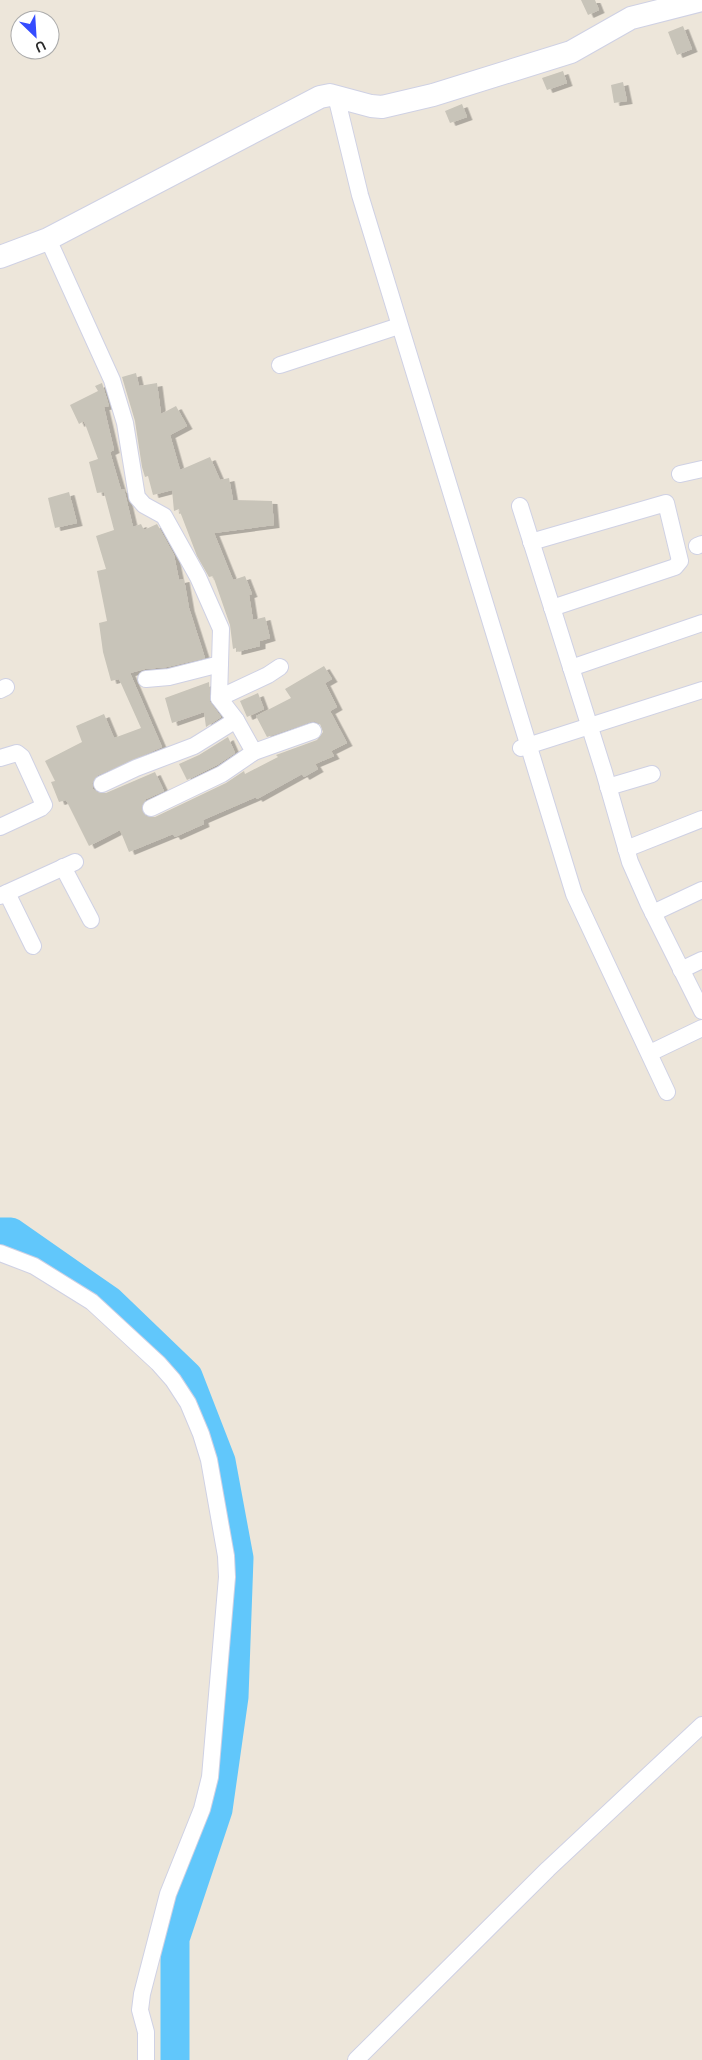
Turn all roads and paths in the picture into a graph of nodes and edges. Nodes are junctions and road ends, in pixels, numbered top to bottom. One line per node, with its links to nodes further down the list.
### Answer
1 (698, 1): 2 (street)
2 (336, 96): 3 (street); 5 (street)
3 (48, 239): 4 (street); 13 (street)
4 (0, 258)
5 (399, 326): 6 (street); 22 (street)
6 (280, 365)
7 (702, 469): 8 (street)
8 (680, 474)
9 (520, 506): 10 (street)
10 (531, 542): 11 (street); 11 (street)
11 (552, 608): 15 (street)
12 (702, 624): 15 (street)
13 (220, 664): 16 (street); 18 (street)
14 (280, 667): 18 (street)
15 (571, 668): 20 (street)
16 (146, 679)
17 (702, 690): 20 (street)
18 (219, 698): 19 (street)
19 (236, 720): 23 (street); 26 (street)
20 (590, 727): 22 (street); 27 (street)
21 (313, 731): 23 (street)
22 (524, 747): 41 (street)
23 (254, 752): 28 (street)
24 (0, 758): 30 (street)
25 (652, 774): 27 (street)
26 (102, 784)
27 (608, 787): 31 (street)
28 (151, 808)
29 (702, 819): 31 (street)
30 (0, 827)
31 (626, 849): 34 (street)
32 (702, 890): 34 (street)
33 (3, 894): 35 (street); 36 (street)
34 (653, 913): 38 (street)
35 (91, 920)
36 (34, 946)
37 (702, 960): 38 (street)
38 (681, 970): 39 (street)
39 (702, 1011)
40 (702, 1028): 41 (street)
41 (650, 1053): 42 (street)
42 (667, 1092)
43 (0, 1253): 45 (street)
44 (702, 1725): 46 (street)
45 (146, 2060)
46 (356, 2060)

